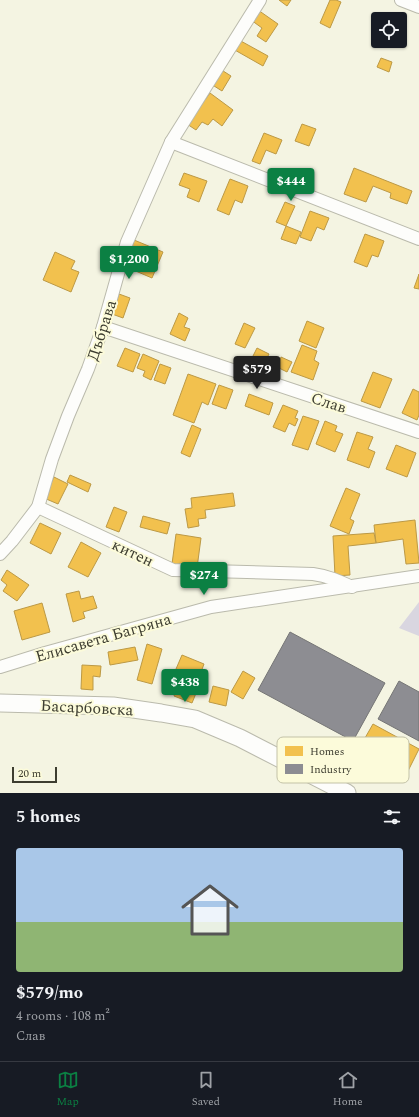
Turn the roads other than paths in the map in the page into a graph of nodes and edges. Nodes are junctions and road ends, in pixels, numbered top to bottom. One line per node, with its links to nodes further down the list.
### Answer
1 (260, 0): 4 (street, Дъбрава)
2 (401, 0): 3 (street)
3 (419, 6)
4 (171, 142): 5 (street); 6 (street, Дъбрава)
5 (419, 239)
6 (103, 326): 7 (street, Слав); 8 (street, Дъбрава)
7 (419, 432)
8 (38, 507): 9 (street, Дъбрава); 11 (street, китен)
9 (0, 554)
10 (419, 576): 11 (street, Елисавета Багряна)
11 (352, 587): 12 (street, Елисавета Багряна)
12 (0, 667)
13 (0, 704): 14 (street, Басарбовска)
14 (277, 757)
15 (328, 783): 16 (street, Басарбовска)
16 (347, 793)

